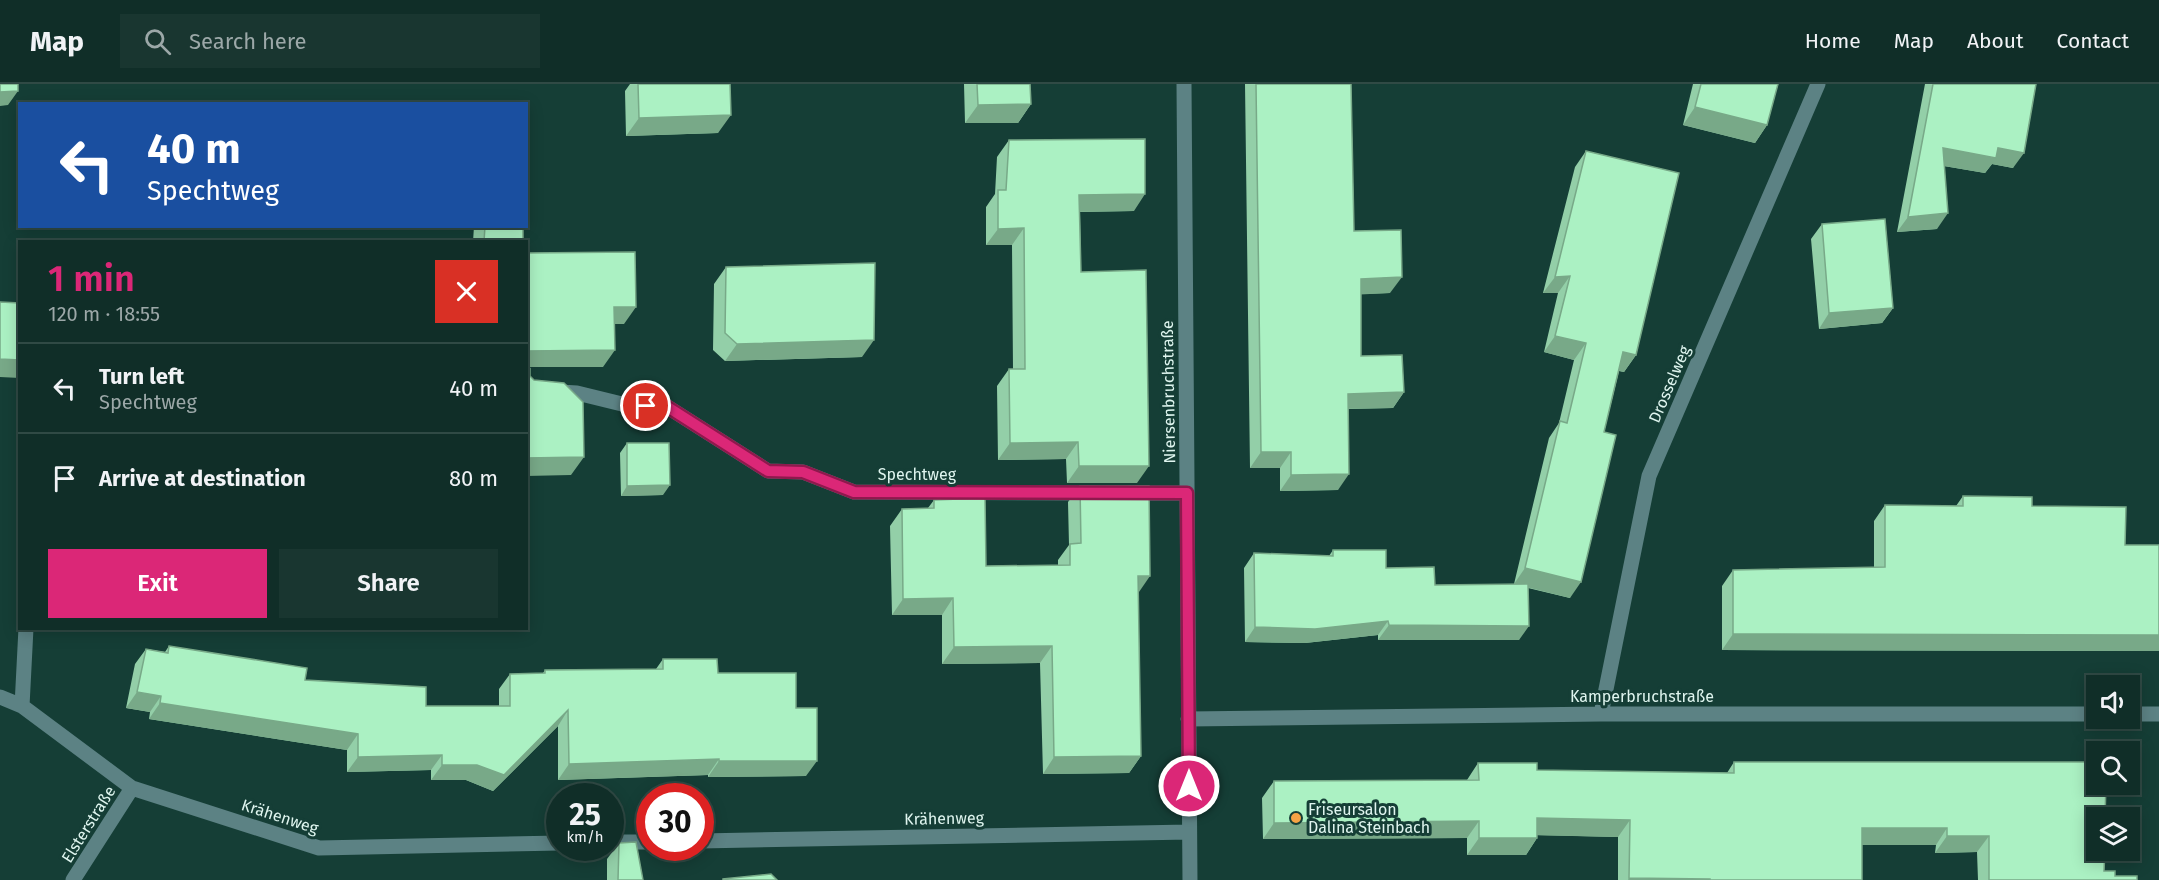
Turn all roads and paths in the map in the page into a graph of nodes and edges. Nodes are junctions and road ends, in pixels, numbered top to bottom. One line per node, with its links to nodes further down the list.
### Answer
1 (1184, 84): 4 (street, Niersenbruchstraße)
2 (1818, 84): 8 (street, Drosselweg)
3 (528, 390): 4 (street, Spechtweg)
4 (1187, 493): 12 (street, Niersenbruchstraße)
5 (26, 630): 7 (street)
6 (0, 697): 7 (street, Krähenweg)
7 (22, 706): 13 (street, Krähenweg)
8 (1601, 714): 9 (street, Kamperbruchstraße); 12 (street, Kamperbruchstraße)
9 (2086, 714)
10 (2140, 714): 11 (street)
11 (2159, 714)
12 (1188, 719): 14 (street, Niersenbruchstraße)
13 (132, 788): 16 (street, Krähenweg); 17 (street, Elsterstraße)
14 (1189, 832): 15 (street, Krähenweg); 18 (street, Niersenbruchstraße)
15 (714, 841)
16 (546, 843)
17 (73, 880)
18 (1190, 880)

